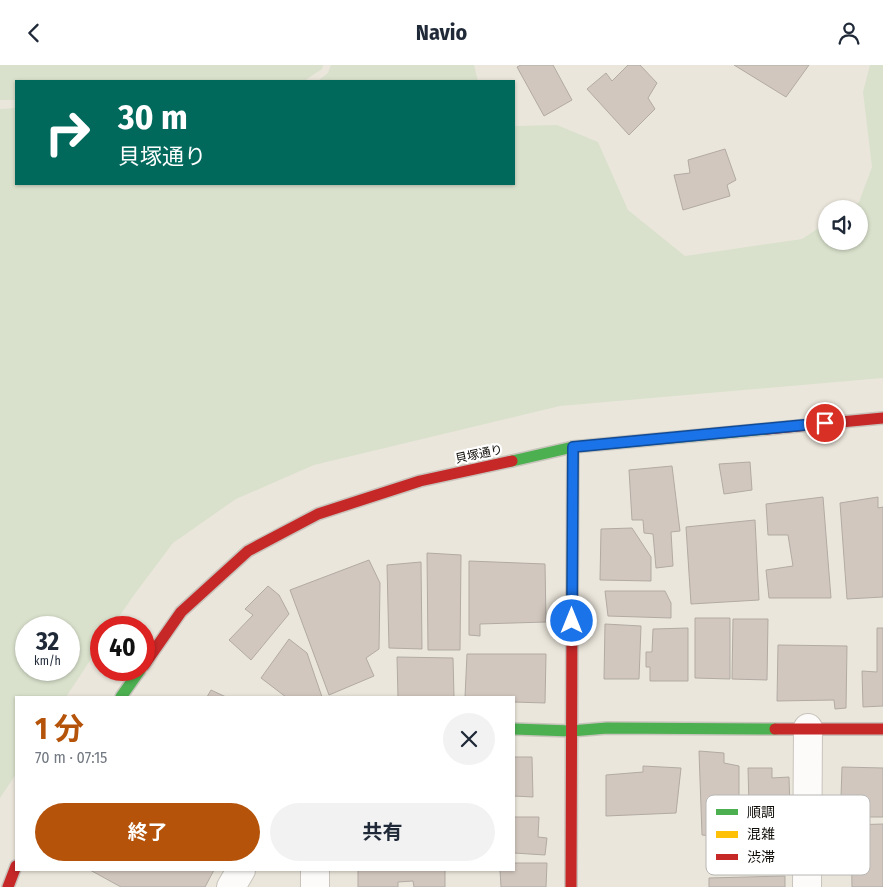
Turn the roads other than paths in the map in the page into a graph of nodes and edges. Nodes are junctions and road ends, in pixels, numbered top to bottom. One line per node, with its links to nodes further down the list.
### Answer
1 (883, 418): 2 (street, 貝塚通り)
2 (573, 447): 3 (street, 貝塚通り); 9 (street)
3 (155, 649)
4 (132, 681): 5 (street)
5 (122, 696)
6 (808, 728): 8 (street); 9 (street); 10 (street)
7 (515, 729): 9 (street)
8 (883, 729)
9 (571, 731): 17 (street)
10 (808, 795)
11 (15, 869): 14 (street)
12 (240, 871): 15 (street)
13 (315, 871): 16 (street)
14 (8, 887)
15 (231, 887)
16 (315, 887)
17 (571, 887)

